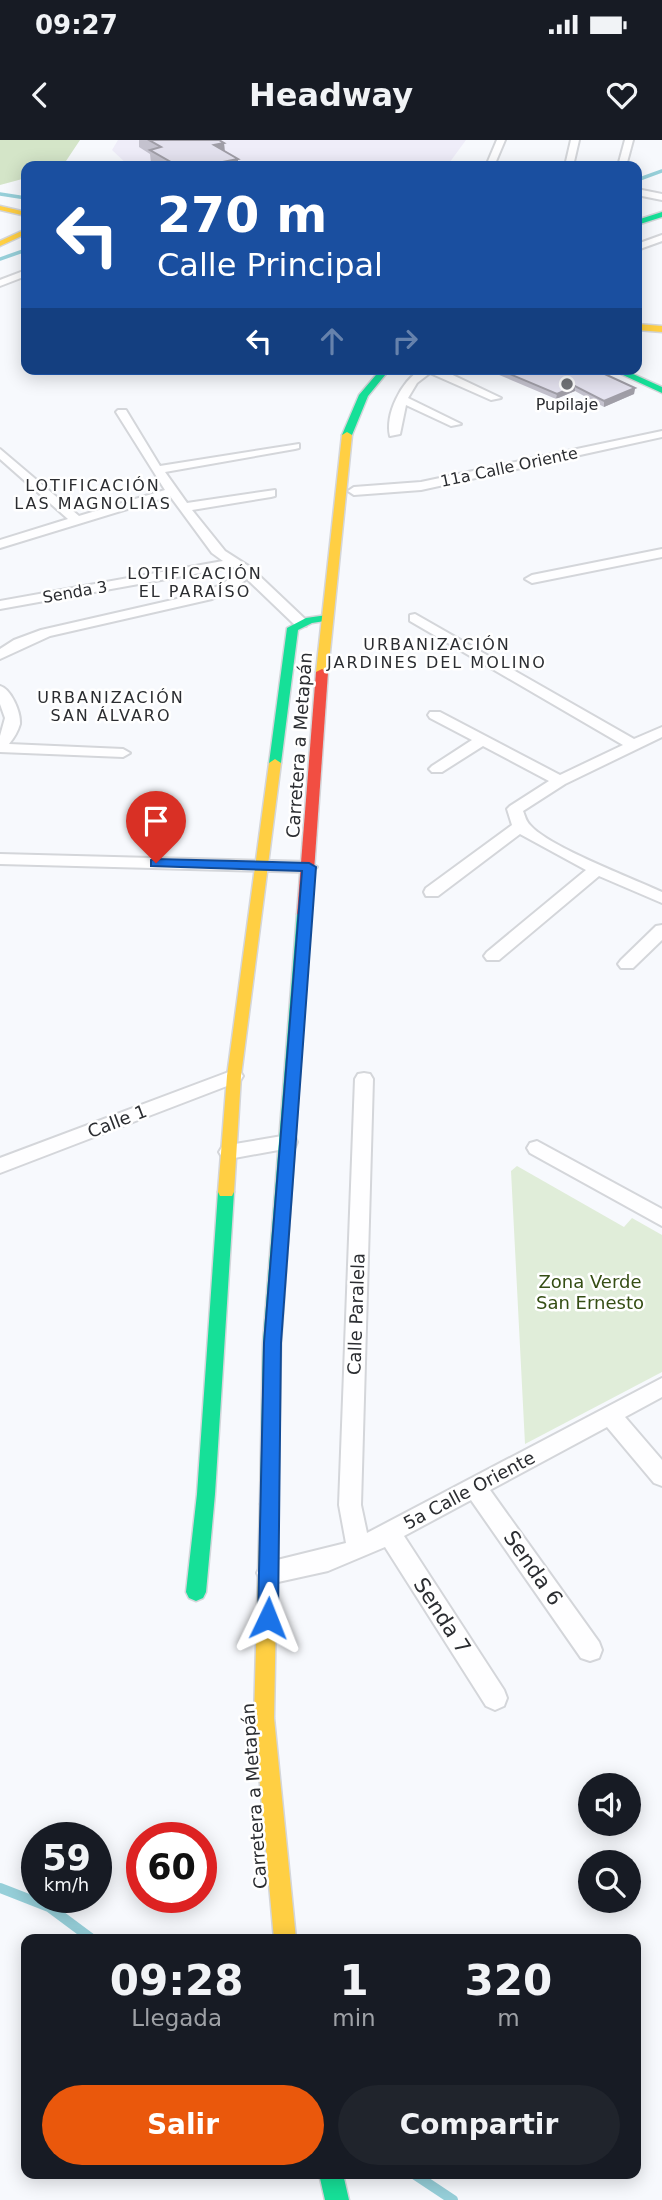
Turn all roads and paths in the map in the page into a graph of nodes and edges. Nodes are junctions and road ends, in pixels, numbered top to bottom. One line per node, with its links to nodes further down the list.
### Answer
1 (501, 140): 4 (street)
2 (575, 140): 5 (street)
3 (629, 140): 6 (street)
4 (492, 161)
5 (570, 161)
6 (623, 161)
7 (642, 193): 8 (street)
8 (662, 197)
9 (0, 207): 10 (main road)
10 (21, 211)
11 (662, 214): 12 (main road)
12 (642, 221)
13 (662, 229): 14 (main road)
14 (642, 236)
15 (662, 238): 16 (street)
16 (642, 245)
17 (21, 275): 18 (street)
18 (0, 283)
19 (642, 327): 20 (main road)
20 (662, 329)
21 (365, 375): 32 (main road)
22 (381, 375): 32 (main road)
23 (389, 375): 32 (main road)
24 (420, 375): 30 (street)
25 (443, 375): 29 (street)
26 (628, 375): 27 (main road)
27 (662, 390)
28 (344, 396): 32 (main road, Carretera a Metapán)
29 (495, 398)
30 (402, 400): 33 (street); 34 (street)
31 (122, 412): 38 (street)
32 (350, 415): 40 (main road, Carretera a Metapán)
33 (455, 424)
34 (394, 434)
35 (662, 434): 40 (street, 11a Calle Oriente)
36 (295, 446): 38 (street)
37 (0, 453): 43 (street)
38 (157, 470): 39 (street)
39 (173, 491): 42 (street); 43 (street)
40 (347, 492): 49 (main road, Carretera a Metapán)
41 (271, 493): 42 (street)
42 (186, 507): 46 (street)
43 (77, 520): 44 (street)
44 (0, 544)
45 (662, 553): 47 (street)
46 (241, 569): 48 (street, Senda 3); 51 (street); 52 (street)
47 (532, 579)
48 (0, 605)
49 (327, 618): 51 (main road); 65 (main road, Carretera a Metapán)
50 (415, 618): 57 (street)
51 (301, 623): 64 (main road)
52 (0, 655)
53 (0, 690): 58 (street)
54 (435, 715): 56 (street)
55 (662, 731): 57 (street)
56 (482, 740): 60 (street); 61 (street)
57 (634, 745): 61 (street)
58 (0, 747): 59 (street)
59 (123, 753)
60 (437, 769)
61 (560, 781): 62 (street)
62 (520, 827): 66 (street); 67 (street)
63 (0, 859): 64 (street)
64 (260, 866): 65 (street); 72 (main road)
65 (309, 867): 74 (main road, Carretera a Metapán)
66 (597, 869): 68 (street); 70 (street)
67 (432, 892)
68 (662, 898)
69 (662, 930): 71 (street)
70 (493, 956)
71 (628, 964)
72 (234, 1076): 76 (main road); 77 (street, Calle 1)
73 (364, 1079): 84 (street, Calle Paralela)
74 (288, 1142): 76 (street); 85 (main road, Carretera a Metapán)
75 (537, 1148): 78 (street)
76 (229, 1152): 86 (main road)
77 (0, 1166)
78 (662, 1218)
79 (662, 1387): 80 (street, 5a Calle Oriente)
80 (611, 1416): 81 (street); 82 (street, 5a Calle Oriente)
81 (662, 1476)
82 (475, 1487): 83 (street, 5a Calle Oriente); 87 (street, Senda 6)
83 (389, 1533): 84 (street, 5a Calle Oriente); 88 (street, Senda 7)
84 (359, 1549): 85 (street, 5a Calle Oriente)
85 (269, 1573): 89 (main road, Carretera a Metapán)
86 (196, 1592)
87 (590, 1650)
88 (495, 1699)
89 (285, 1934)
90 (332, 2179): 91 (main road)
91 (337, 2200)

